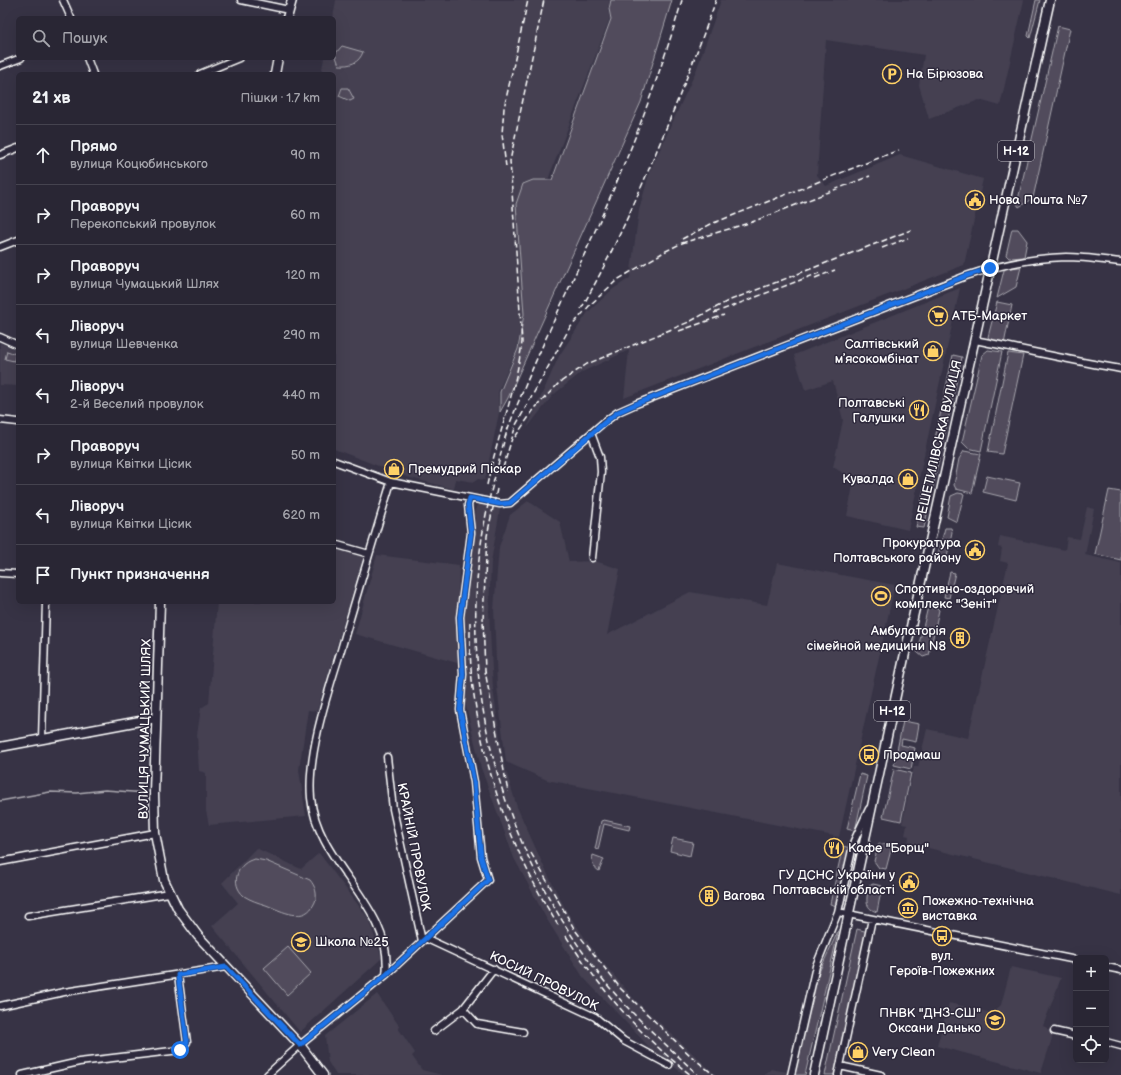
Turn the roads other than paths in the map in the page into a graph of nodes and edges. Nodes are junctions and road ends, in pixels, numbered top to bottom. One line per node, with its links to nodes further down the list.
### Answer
1 (63, 0): 6 (street)
2 (241, 0): 5 (street)
3 (292, 0): 5 (main road)
4 (1050, 0): 20 (main road, РЕШЕТИЛІВСЬКА ВУЛИЦЯ / Н-12)
5 (288, 14)
6 (70, 16)
7 (16, 60): 11 (street)
8 (88, 60): 12 (street)
9 (234, 60): 13 (street)
10 (278, 60): 14 (main road)
11 (0, 66)
12 (92, 72)
13 (205, 72)
14 (275, 72)
15 (16, 149): 16 (street)
16 (0, 155)
17 (16, 241): 18 (street)
18 (0, 247)
19 (1121, 262): 20 (street)
20 (990, 268): 22 (main road, РЕШЕТИЛІВСЬКА ВУЛИЦЯ / Н-12); 27 (street)
21 (0, 337): 23 (street)
22 (974, 340): 24 (street); 42 (main road, РЕШЕТИЛІВСЬКА ВУЛИЦЯ / Н-12)
23 (16, 344)
24 (1121, 368)
25 (0, 420): 26 (street)
26 (16, 422)
27 (592, 433): 30 (street); 33 (street)
28 (336, 462): 29 (street)
29 (391, 482): 30 (street); 32 (street)
30 (470, 498): 50 (street)
31 (336, 545): 32 (street)
32 (369, 554): 57 (street)
33 (592, 558)
34 (0, 573): 35 (street)
35 (16, 574)
36 (46, 604): 39 (street)
37 (160, 604): 38 (main road, ВУЛИЦЯ ЧУМАЦЬКИЙ ШЛЯХ)
38 (156, 718): 39 (main road); 43 (main road, ВУЛИЦЯ ЧУМАЦЬКИЙ ШЛЯХ)
39 (42, 739): 40 (main road)
40 (0, 747)
41 (388, 757): 50 (street, КРАЙНІЙ ПРОВУЛОК)
42 (874, 799): 46 (street); 47 (main road, РЕШЕТИЛІВСЬКА ВУЛИЦЯ / Н-12)
43 (156, 834): 44 (street); 45 (main road, ВУЛИЦЯ ЧУМАЦЬКИЙ ШЛЯХ)
44 (0, 862)
45 (169, 893): 48 (street); 52 (main road, ВУЛИЦЯ ЧУМАЦЬКИЙ ШЛЯХ)
46 (838, 912): 47 (street); 72 (street)
47 (849, 914): 49 (street); 73 (main road, РЕШЕТИЛІВСЬКА ВУЛИЦЯ)
48 (28, 916)
49 (872, 919): 51 (street); 68 (street)
50 (423, 940): 54 (street, КОСИЙ ПРОВУЛОК); 57 (street)
51 (1073, 959)
52 (226, 967): 56 (street); 65 (main road, ВУЛИЦЯ ЧУМАЦЬКИЙ ШЛЯХ)
53 (1109, 968): 55 (street)
54 (494, 969): 59 (street); 67 (street, КОСИЙ ПРОВУЛОК)
55 (1121, 970)
56 (178, 975): 58 (street); 69 (street)
57 (386, 975): 65 (street)
58 (0, 1006)
59 (463, 1009): 60 (street); 62 (street)
60 (434, 1031)
61 (1054, 1031): 63 (street)
62 (523, 1032)
63 (1073, 1035)
64 (1109, 1043): 66 (street)
65 (300, 1045): 70 (street); 71 (main road, ВУЛИЦЯ ЧУМАЦЬКИЙ ШЛЯХ)
66 (1121, 1046)
67 (668, 1065)
68 (840, 1066): 74 (street); 75 (street)
69 (22, 1075)
70 (267, 1075)
71 (324, 1075)
72 (791, 1075)
73 (814, 1075)
74 (838, 1075)
75 (881, 1075)

